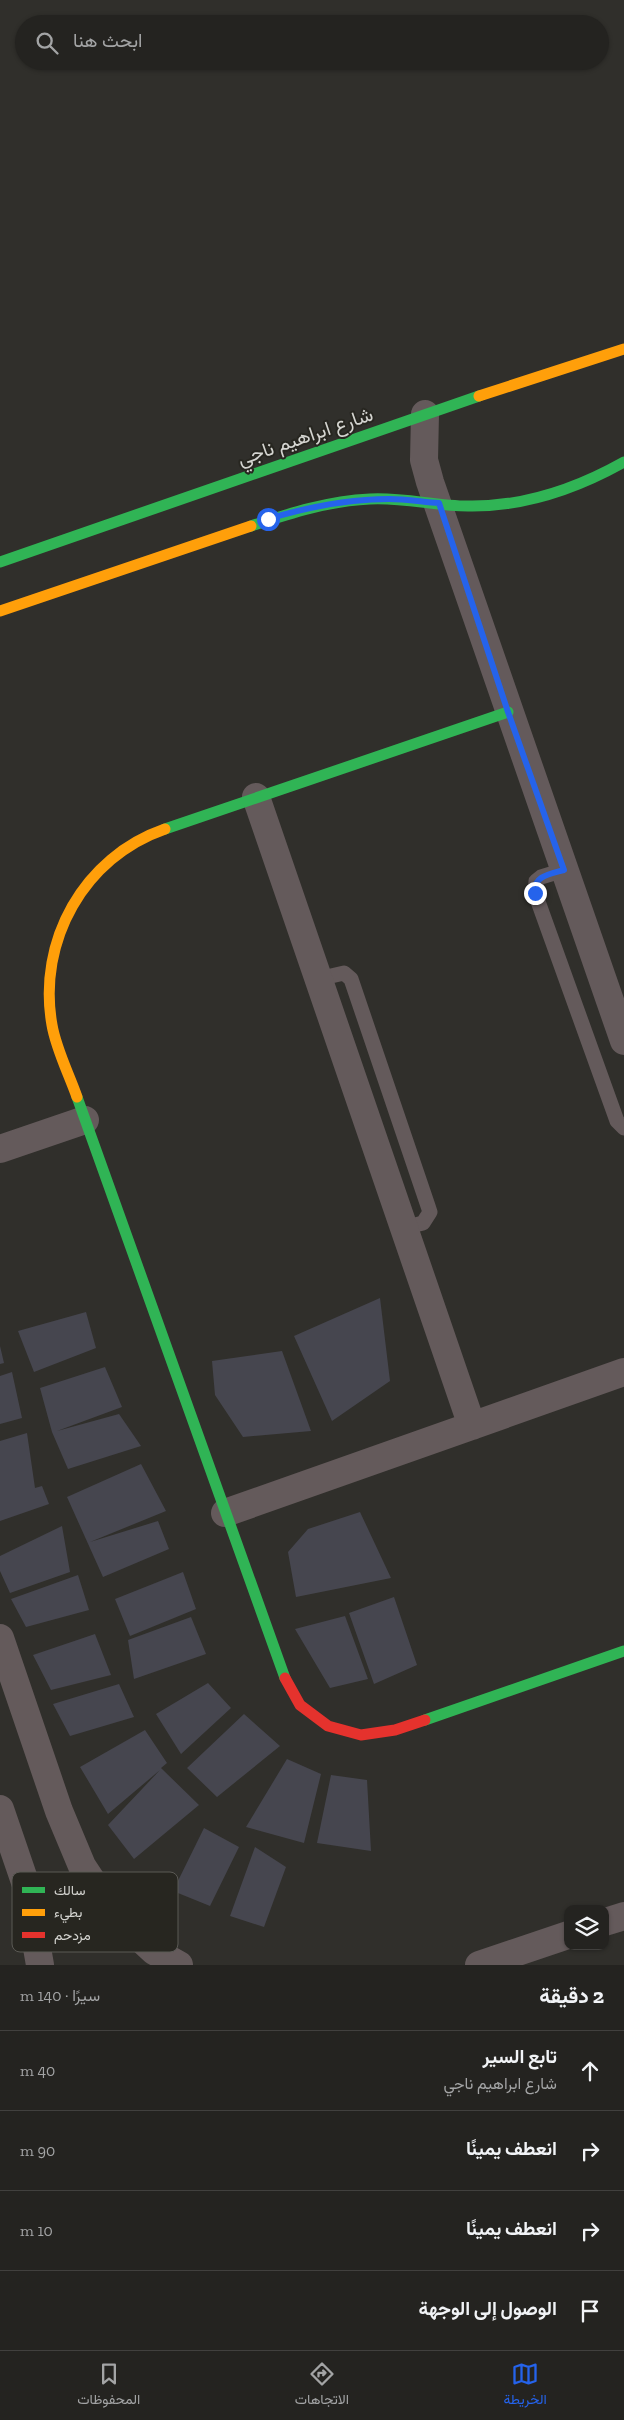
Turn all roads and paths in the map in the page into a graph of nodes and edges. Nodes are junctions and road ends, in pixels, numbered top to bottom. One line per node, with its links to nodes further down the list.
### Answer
1 (624, 349): 2 (street, شارع ابراهيم ناجي)
2 (425, 414): 4 (street); 5 (street, شارع ابراهيم ناجي)
3 (624, 462): 4 (street)
4 (439, 503): 6 (street); 7 (street)
5 (0, 562)
6 (0, 611)
7 (508, 712): 8 (street); 9 (street)
8 (256, 797): 11 (street); 15 (street)
9 (564, 870): 10 (street); 12 (lane)
10 (624, 1041)
11 (85, 1120): 13 (street); 16 (street)
12 (624, 1128)
13 (0, 1149)
14 (624, 1372): 15 (street)
15 (472, 1426): 16 (street)
16 (225, 1513): 18 (street)
17 (0, 1638): 21 (street)
18 (624, 1651)
19 (0, 1809): 20 (street)
20 (22, 1872)
21 (86, 1872)
22 (624, 1916): 23 (street)
23 (609, 1921)
24 (564, 1936): 29 (street)
25 (38, 1952): 27 (street)
26 (156, 1952): 28 (street)
27 (40, 1965)
28 (179, 1965)
29 (479, 1965)

